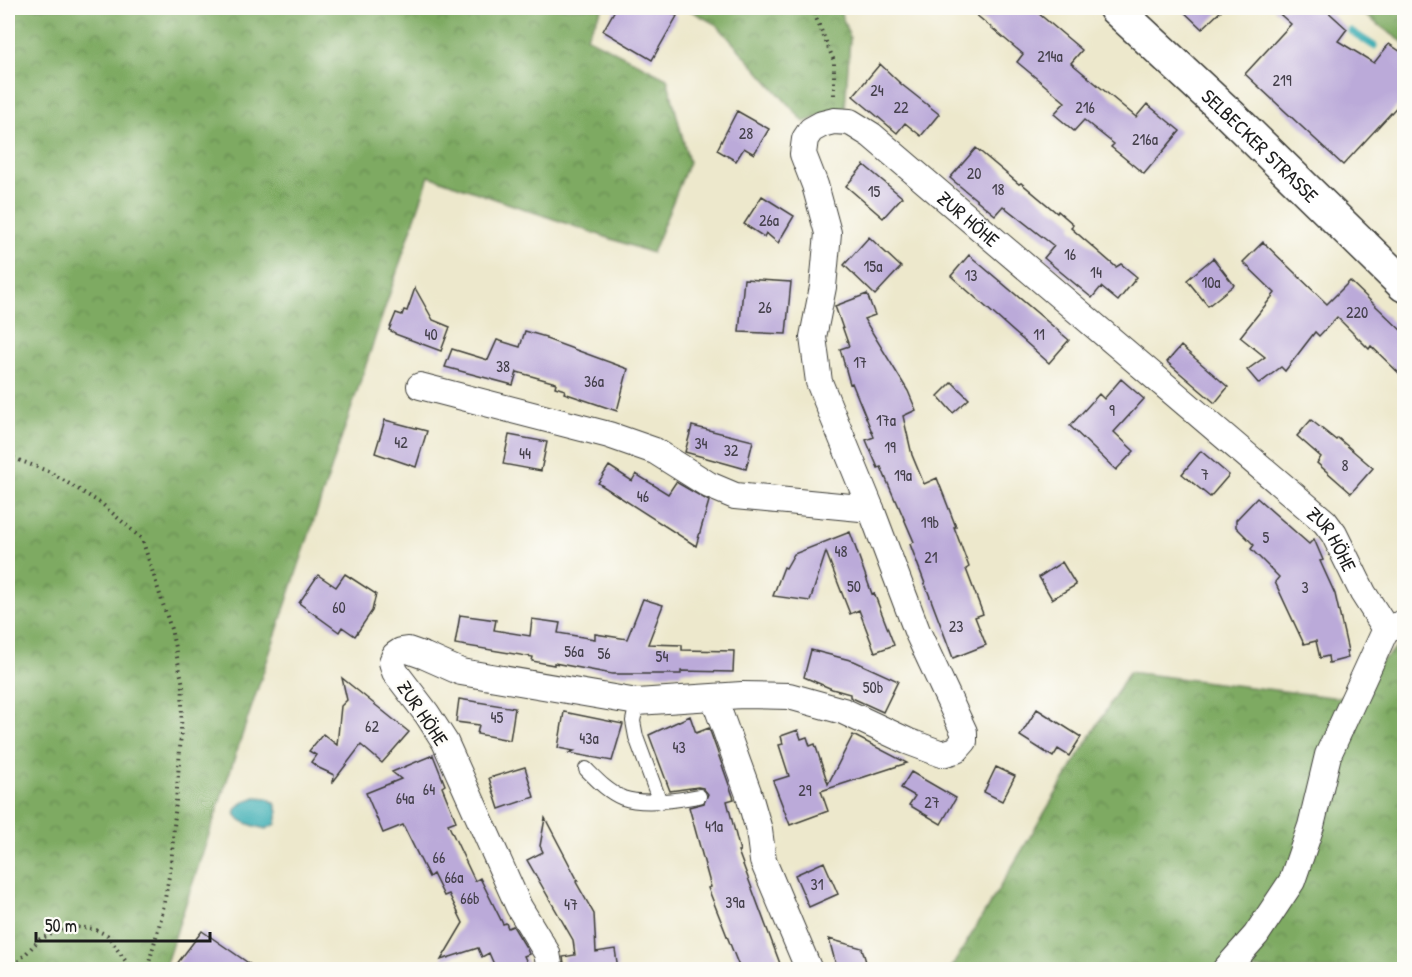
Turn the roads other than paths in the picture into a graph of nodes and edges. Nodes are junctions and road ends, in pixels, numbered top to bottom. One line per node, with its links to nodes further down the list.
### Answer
1 (1115, 8): 2 (main road, SELBECKER STRASSE)
2 (1404, 285)
3 (420, 386): 4 (street)
4 (871, 509): 5 (street, ZUR HÖHE); 6 (street, ZUR HÖHE)
5 (1395, 626): 13 (street, ZUR HÖHE)
6 (714, 698): 7 (street, ZUR HÖHE); 12 (street)
7 (637, 702): 10 (lane); 11 (street, ZUR HÖHE)
8 (586, 769): 10 (lane)
9 (699, 796): 10 (lane)
10 (660, 802)
11 (550, 969)
12 (808, 969)
13 (1225, 969)

